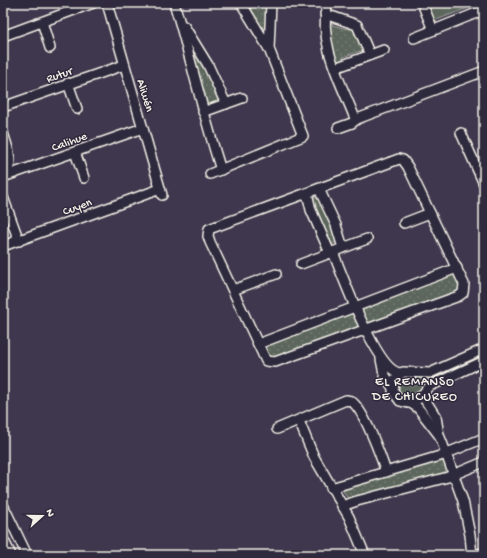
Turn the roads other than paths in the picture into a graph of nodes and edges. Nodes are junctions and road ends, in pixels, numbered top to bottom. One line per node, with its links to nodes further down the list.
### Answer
1 (93, 3): 13 (street)
2 (107, 3): 21 (street, Aliwén)
3 (174, 3): 12 (street)
4 (242, 3): 18 (street)
5 (271, 3): 18 (street)
6 (327, 3): 11 (street)
7 (422, 3): 14 (street)
8 (480, 3): 9 (street)
9 (484, 4)
10 (484, 10): 14 (street)
11 (325, 14): 20 (street); 22 (street)
12 (179, 18): 26 (street); 29 (street)
13 (42, 22): 15 (street); 17 (street)
14 (433, 30): 16 (street)
15 (3, 36)
16 (414, 38)
17 (50, 48)
18 (269, 49): 36 (street)
19 (384, 50): 20 (street)
20 (370, 56): 22 (street)
21 (124, 65): 24 (street, Rutur); 31 (street, Aliwén)
22 (335, 68): 30 (street)
23 (484, 71): 30 (street)
24 (68, 83): 27 (street, Rutur); 28 (street)
25 (242, 98): 26 (street)
26 (226, 104): 29 (street)
27 (3, 107)
28 (77, 109)
29 (203, 112): 36 (street)
30 (357, 118): 32 (street)
31 (143, 128): 35 (street, Calihue); 42 (street, Aliwén)
32 (338, 128)
33 (461, 132): 40 (street)
34 (3, 133): 38 (street)
35 (75, 152): 38 (street, Calihue); 39 (street)
36 (221, 170): 37 (street)
37 (210, 174)
38 (3, 176)
39 (84, 178)
40 (484, 182)
41 (319, 189): 43 (street); 45 (street); 50 (street)
42 (161, 192): 48 (street, Cuyen)
43 (308, 193): 51 (street); 55 (street)
44 (3, 197): 48 (street)
45 (430, 213): 46 (street); 53 (street)
46 (404, 223)
47 (367, 239): 50 (street)
48 (19, 241): 49 (street, Cuyen)
49 (3, 246)
50 (343, 248): 51 (street)
51 (332, 252): 52 (street); 56 (street)
52 (301, 264)
53 (457, 268): 56 (street); 57 (street)
54 (276, 274): 55 (street)
55 (233, 290): 58 (street)
56 (356, 308): 57 (street); 58 (street)
57 (366, 329): 58 (street); 60 (street)
58 (258, 344)
59 (484, 349): 62 (street)
60 (380, 358): 62 (street); 63 (street)
61 (484, 361): 64 (street)
62 (400, 373): 63 (street)
63 (393, 388): 65 (street)
64 (422, 395): 65 (street); 68 (street)
65 (411, 403): 68 (street)
66 (299, 421): 67 (street); 72 (street); 74 (street)
67 (277, 429)
68 (439, 435): 70 (street)
69 (484, 438): 70 (street)
70 (447, 454): 72 (street); 73 (street)
71 (484, 462): 73 (street)
72 (386, 472): 74 (street)
73 (454, 475): 76 (street); 82 (street)
74 (331, 488): 76 (street)
75 (3, 505): 80 (street)
76 (342, 506): 81 (street)
77 (3, 539): 79 (street)
78 (484, 553): 82 (street)
79 (11, 555)
80 (27, 555)
81 (365, 555)
82 (473, 555)

